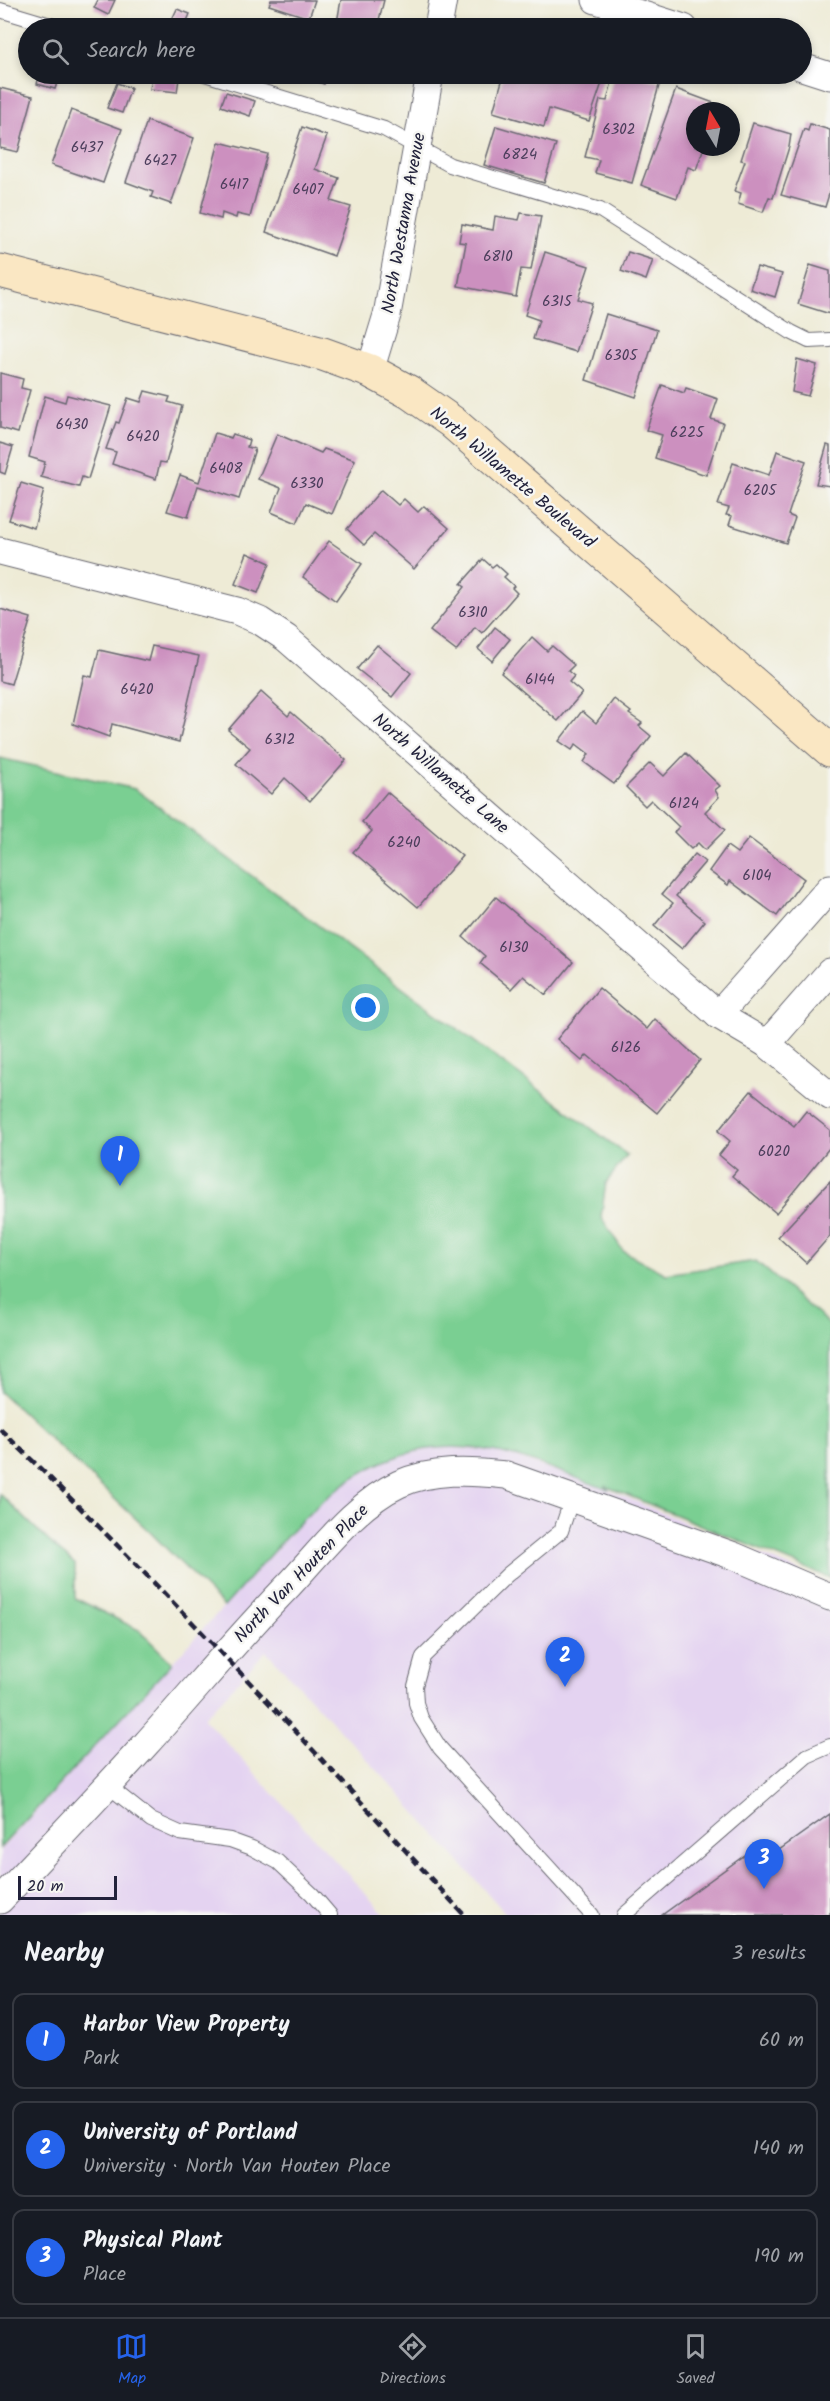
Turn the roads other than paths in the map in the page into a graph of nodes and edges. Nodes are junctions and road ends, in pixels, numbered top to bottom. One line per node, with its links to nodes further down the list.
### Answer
1 (443, 0): 5 (street)
2 (596, 0): 6 (street)
3 (0, 10): 4 (lane)
4 (27, 18)
5 (440, 18)
6 (653, 18)
7 (812, 70): 8 (street)
8 (830, 76)
9 (238, 84): 11 (lane)
10 (428, 84): 11 (street, North Westanna Avenue)
11 (417, 147): 13 (lane); 14 (street, North Westanna Avenue)
12 (0, 271): 14 (main road, North Willamette Boulevard)
13 (830, 340)
14 (370, 371): 16 (main road, North Willamette Boulevard)
15 (0, 550): 19 (street, North Willamette Lane)
16 (830, 750)
17 (830, 888): 19 (street)
18 (830, 972): 20 (street)
19 (718, 1015): 20 (street, North Willamette Lane)
20 (767, 1044): 21 (street, North Willamette Lane)
21 (830, 1096)
22 (572, 1498): 23 (street, North Van Houten Place); 25 (street, North Van Houten Place); 28 (lane)
23 (830, 1597)
24 (830, 1746): 29 (lane)
25 (107, 1785): 26 (street, North Van Houten Place); 27 (lane)
26 (0, 1900)
27 (330, 1915)
28 (592, 1915)
29 (624, 1915)

